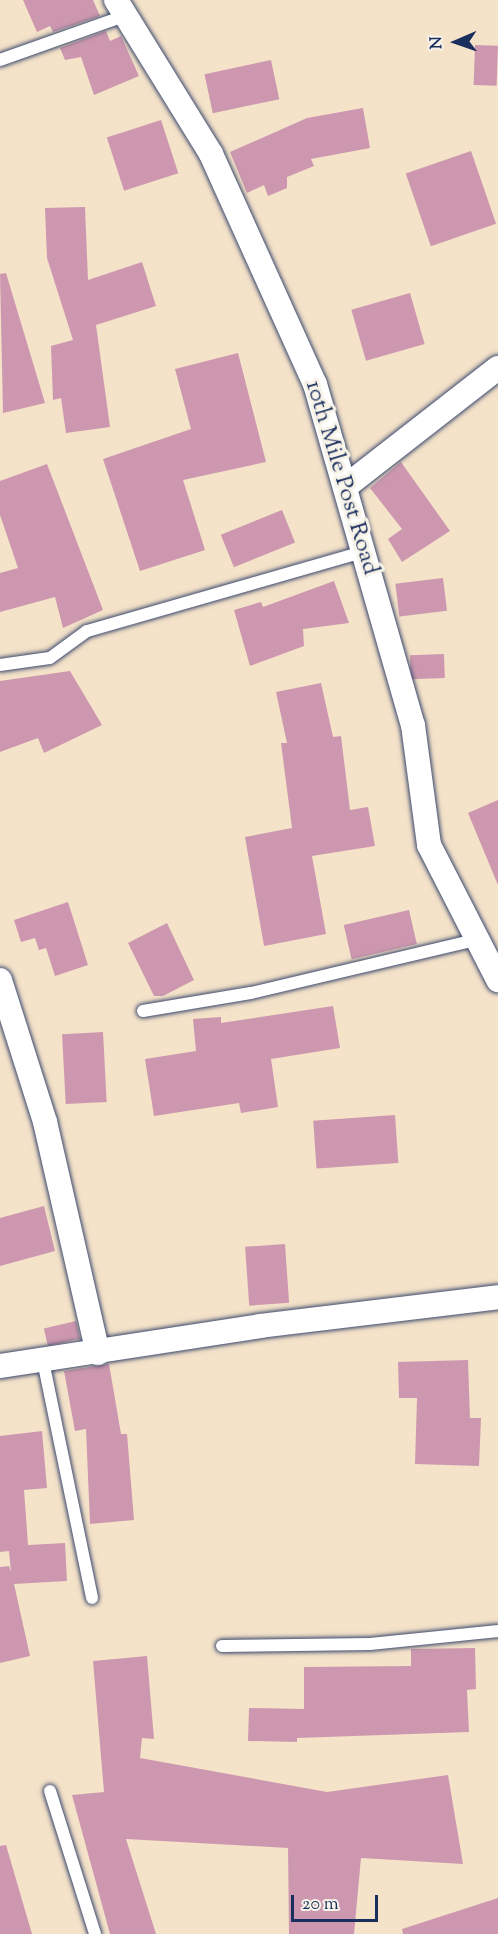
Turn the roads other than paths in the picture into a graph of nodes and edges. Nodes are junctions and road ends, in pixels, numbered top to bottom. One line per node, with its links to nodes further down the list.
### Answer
1 (120, 8): 2 (lane); 4 (street, 10th Mile Post Road)
2 (0, 60)
3 (498, 368): 4 (street)
4 (345, 488): 5 (street, 10th Mile Post Road)
5 (363, 552): 6 (lane); 7 (street, 10th Mile Post Road)
6 (0, 665)
7 (476, 939): 9 (street, 10th Mile Post Road); 10 (lane)
8 (0, 980): 12 (street)
9 (498, 980)
10 (143, 1011)
11 (498, 1297): 12 (street)
12 (98, 1353): 13 (street)
13 (43, 1361): 14 (street); 15 (lane)
14 (0, 1366)
15 (92, 1598)
16 (498, 1631): 17 (lane)
17 (222, 1646)
18 (50, 1791): 19 (lane)
19 (95, 1934)

